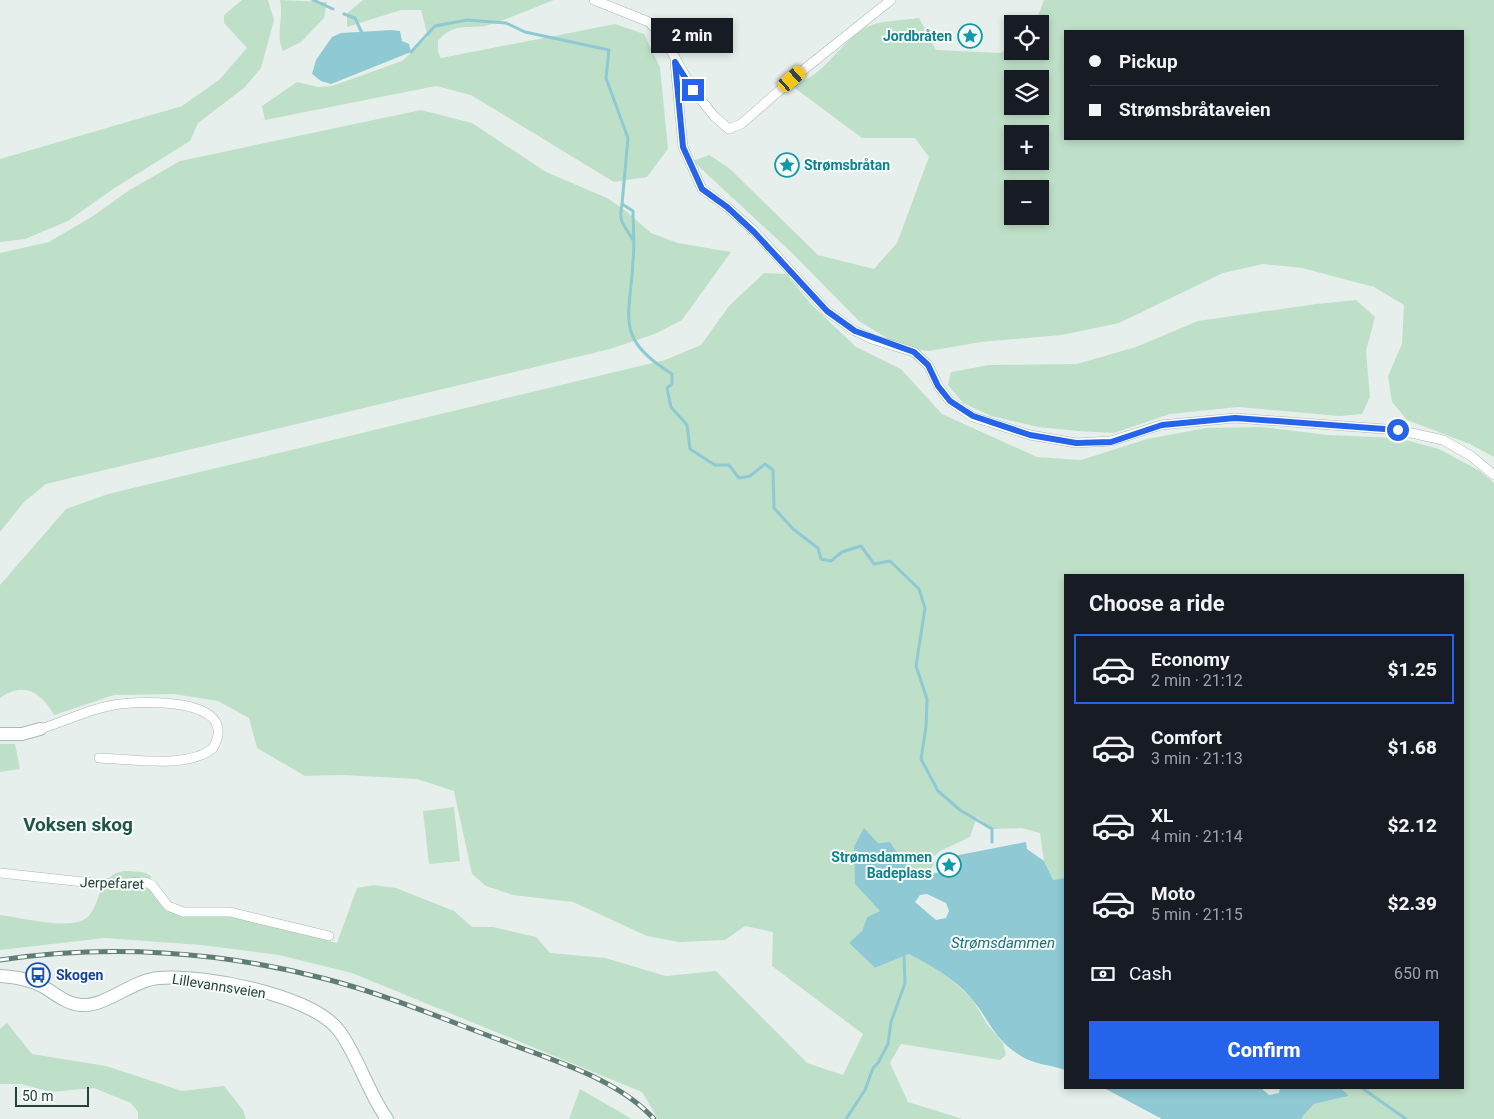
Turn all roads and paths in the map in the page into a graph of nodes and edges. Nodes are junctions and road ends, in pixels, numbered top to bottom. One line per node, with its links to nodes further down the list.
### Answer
1 (594, 0): 3 (street)
2 (891, 0): 3 (street)
3 (675, 62): 4 (street)
4 (1494, 475)
5 (40, 729): 6 (street); 7 (street)
6 (0, 734)
7 (99, 758)
8 (0, 873): 9 (street, Jerpefaret)
9 (329, 936)
10 (0, 976): 11 (street, Lillevannsveien)
11 (387, 1119)

